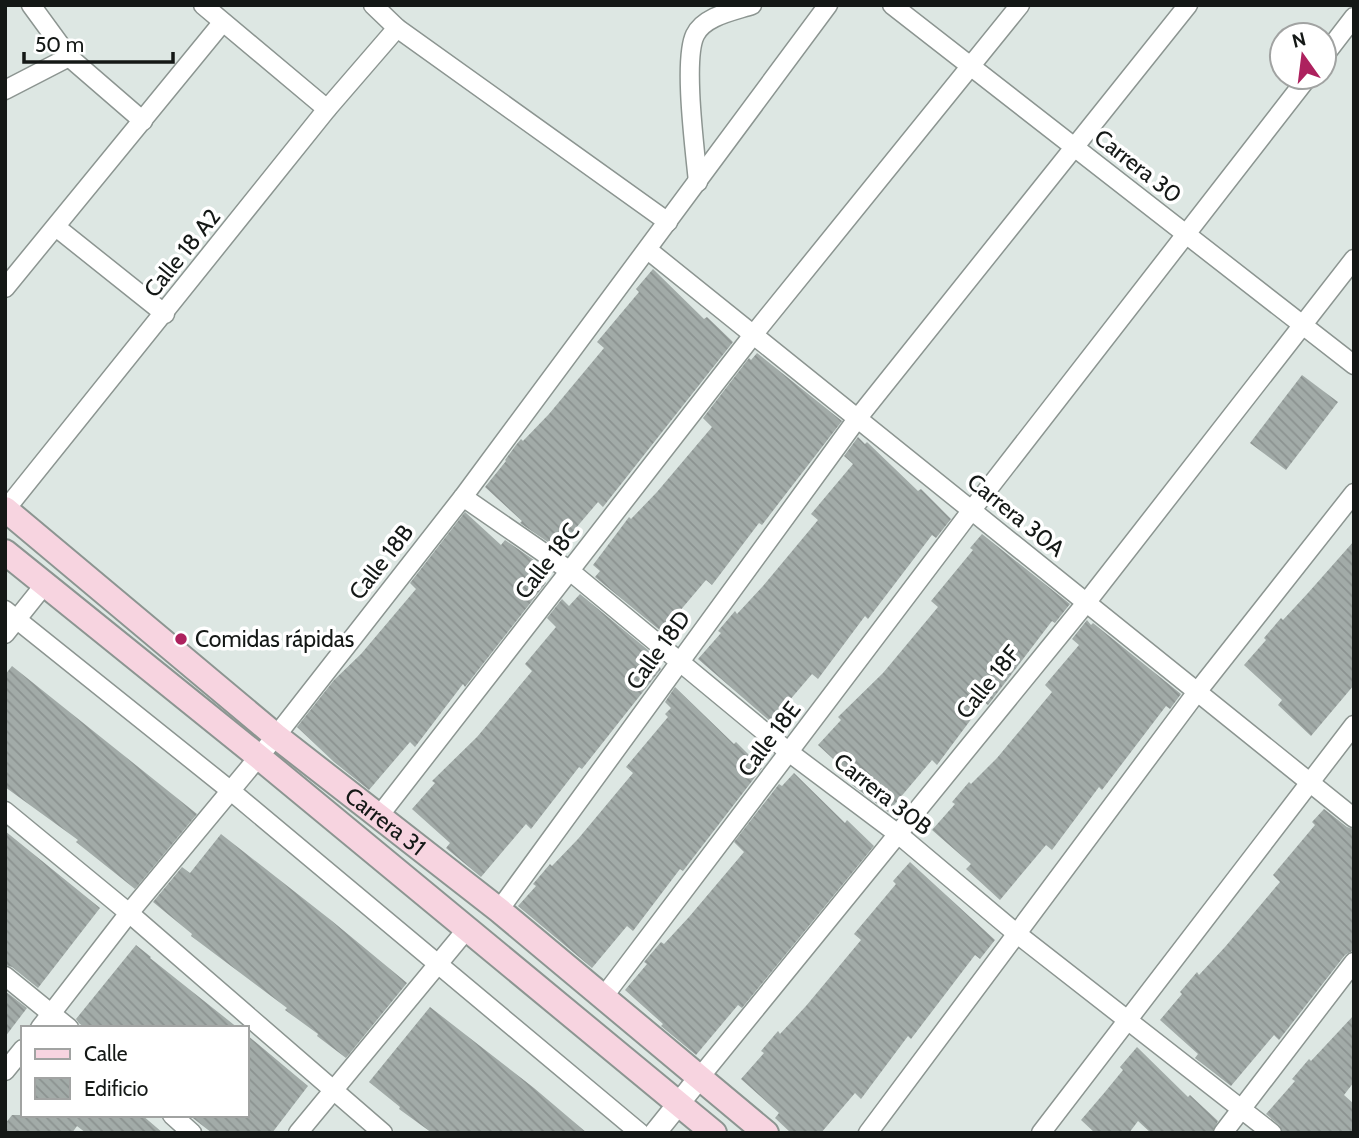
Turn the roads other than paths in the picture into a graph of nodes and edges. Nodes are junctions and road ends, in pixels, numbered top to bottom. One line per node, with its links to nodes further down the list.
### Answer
1 (31, 5): 13 (street)
2 (203, 5): 10 (street)
3 (373, 5): 11 (street)
4 (752, 5): 20 (street)
5 (828, 5): 20 (street, Calle 18B)
6 (892, 5): 14 (street, Carrera 30)
7 (1020, 5): 14 (street, Calle 18C)
8 (1188, 5): 19 (street, Calle 18D)
9 (1354, 17): 12 (street)
10 (222, 23): 17 (street); 18 (street)
11 (397, 28): 17 (street, Calle 18 A2); 21 (street)
12 (1338, 38)
13 (69, 57): 15 (street); 18 (street)
14 (971, 66): 19 (street, Carrera 30); 29 (street, Calle 18C)
15 (5, 90)
16 (1297, 91): 23 (street, Calle 18E)
17 (327, 109): 27 (street, Calle 18 A2)
18 (143, 121): 22 (street)
19 (1075, 148): 23 (street, Carrera 30); 31 (street, Calle 18D)
20 (698, 182): 21 (street, Calle 18B)
21 (668, 222): 24 (street, Calle 18B)
22 (56, 227): 26 (street); 27 (street)
23 (1187, 235): 28 (street, Carrera 30); 35 (street, Calle 18E)
24 (648, 250): 29 (street, Carrera 30A); 33 (street, Calle 18B)
25 (1354, 259): 28 (street, Calle 18F)
26 (5, 288)
27 (165, 313): 34 (street, Calle 18 A2)
28 (1303, 326): 30 (street, Carrera 30); 39 (street, Calle 18F)
29 (753, 335): 31 (street, Carrera 30A); 37 (street, Calle 18C)
30 (1354, 365)
31 (857, 419): 35 (street, Carrera 30A); 42 (street, Calle 18D)
32 (1354, 493): 43 (street)
33 (463, 497): 37 (street, Carrera 30B); 45 (street, Calle 18B)
34 (5, 509): 45 (main road, Carrera 31)
35 (971, 511): 39 (street, Carrera 30A); 46 (street, Calle 18E)
36 (5, 552): 38 (main road, Carrera 31)
37 (570, 570): 42 (street, Carrera 30B); 51 (street, Calle 18C)
38 (45, 584): 40 (street); 47 (main road, Carrera 31)
39 (1086, 603): 43 (street, Carrera 30A); 53 (street, Calle 18F)
40 (11, 614): 41 (street); 49 (street)
41 (5, 634)
42 (680, 662): 46 (street, Carrera 30B); 54 (street, Calle 18D)
43 (1198, 692): 48 (street, Carrera 30A); 57 (street)
44 (1354, 725): 48 (street)
45 (276, 736): 47 (street, Calle 18B); 51 (main road, Carrera 31)
46 (790, 753): 53 (street, Carrera 30B); 61 (street, Calle 18E)
47 (258, 757): 49 (street, Calle 18B); 56 (main road, Carrera 31)
48 (1308, 782): 52 (street, Carrera 30A); 63 (street)
49 (231, 791): 55 (street, Calle 18B); 59 (street)
50 (5, 811): 55 (street)
51 (379, 816): 54 (main road, Carrera 31)
52 (1354, 818)
53 (898, 834): 57 (street, Carrera 30B); 68 (street, Calle 18F)
54 (499, 910): 61 (main road, Carrera 31)
55 (130, 913): 62 (street, Calle 18B); 69 (street)
56 (467, 929): 59 (street); 70 (main road, Carrera 31)
57 (1016, 933): 63 (street, Carrera 30B); 80 (street)
58 (1354, 962): 71 (street)
59 (438, 964): 69 (street); 76 (street)
60 (5, 976): 62 (street)
61 (604, 996): 68 (main road, Carrera 31)
62 (52, 1013): 64 (street, Calle 18B); 65 (street)
63 (1127, 1020): 71 (street, Carrera 30B); 81 (street)
64 (42, 1026)
65 (67, 1026)
66 (21, 1051): 67 (street)
67 (5, 1071)
68 (701, 1077): 70 (street, Calle 18F); 79 (main road, Carrera 31)
69 (333, 1091): 74 (street); 75 (street)
70 (680, 1103): 77 (street, Calle 18F); 78 (main road, Carrera 31)
71 (1242, 1108): 82 (street); 83 (street, Carrera 30B)
72 (174, 1117): 73 (street)
73 (192, 1133)
74 (298, 1133)
75 (383, 1133)
76 (640, 1133)
77 (655, 1133)
78 (714, 1133)
79 (766, 1133)
80 (868, 1133)
81 (1041, 1133)
82 (1223, 1133)
83 (1272, 1133)

